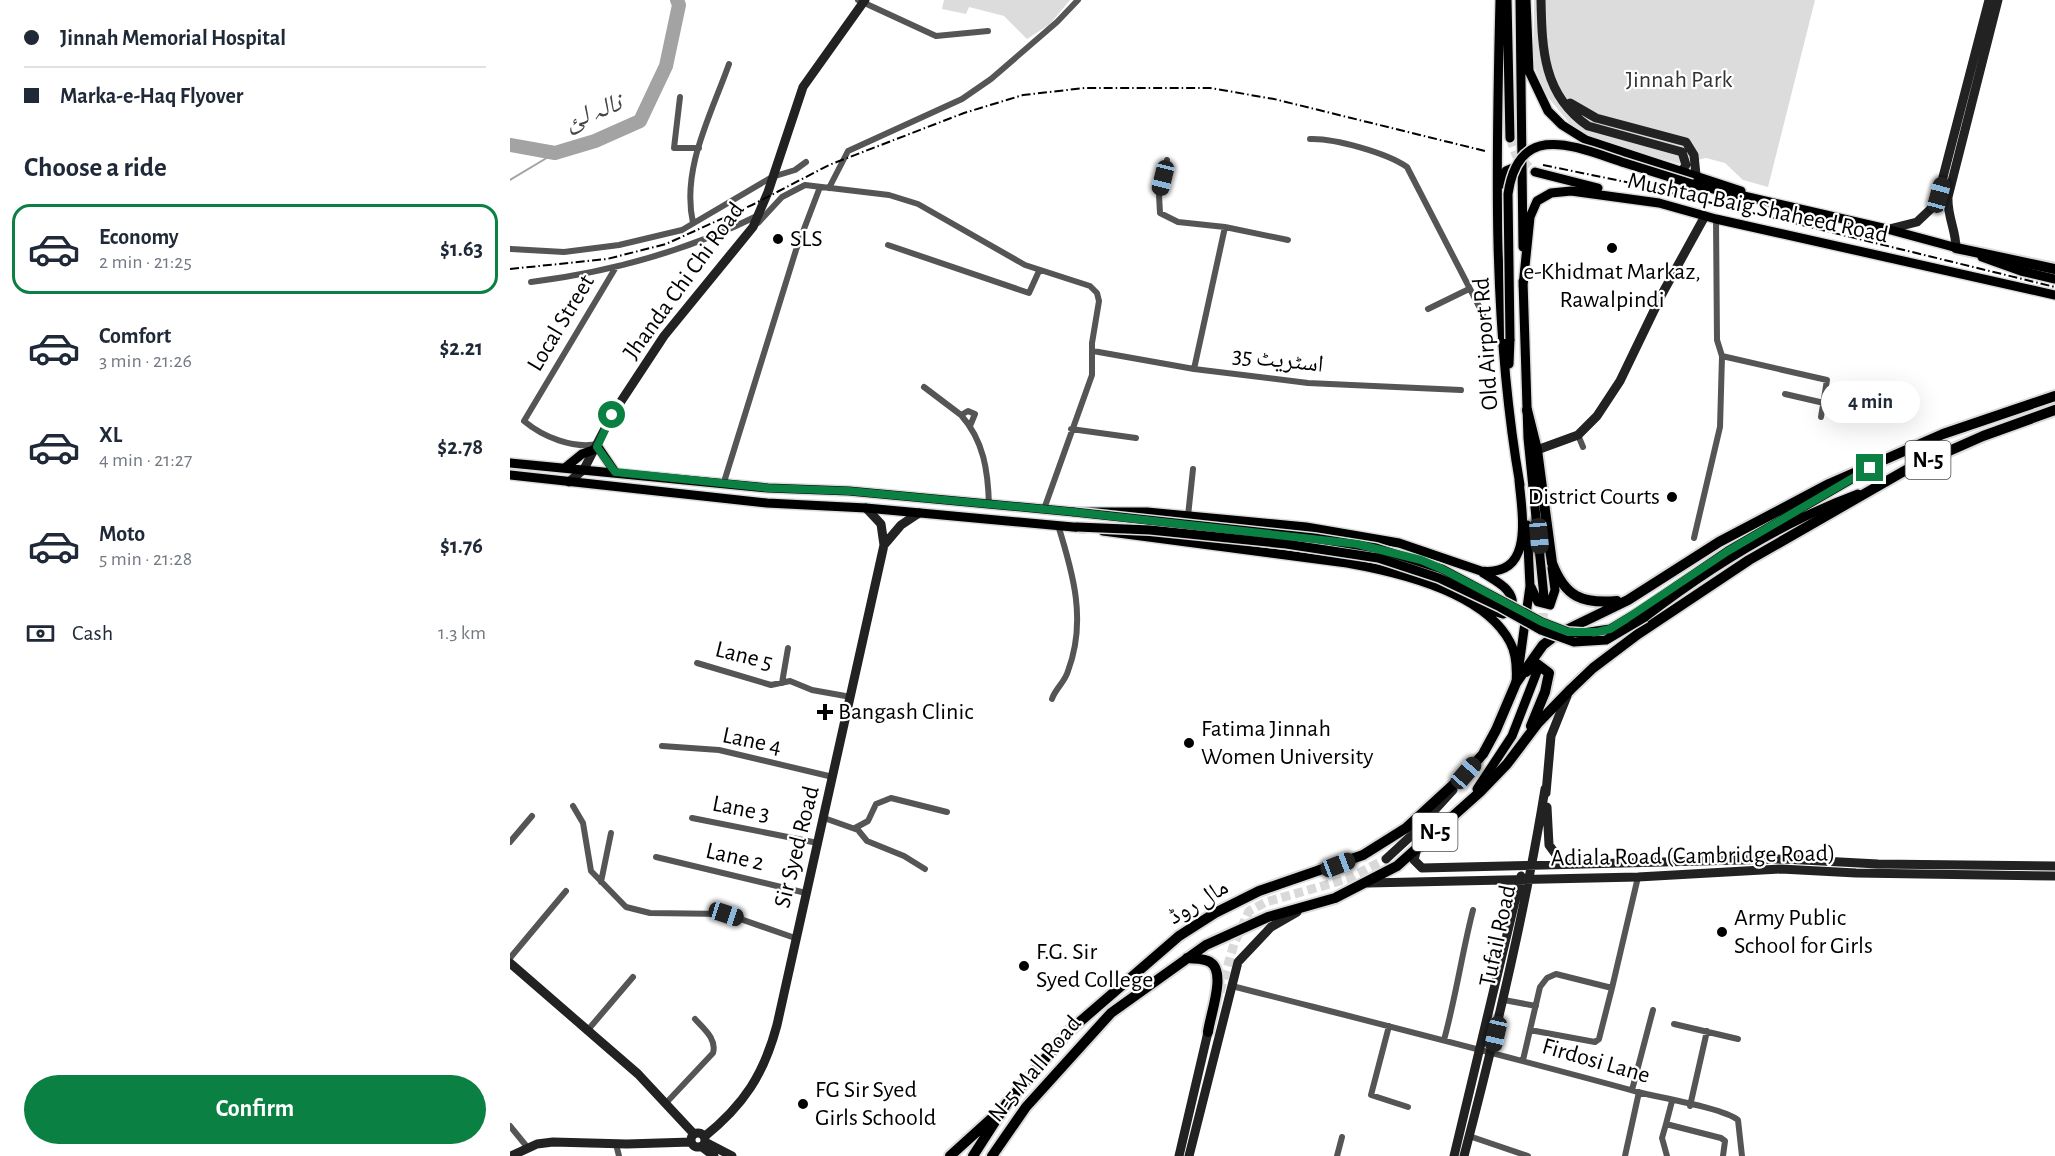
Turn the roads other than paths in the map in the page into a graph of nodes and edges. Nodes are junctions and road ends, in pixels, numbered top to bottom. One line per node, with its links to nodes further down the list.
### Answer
1 (1078, 0): 24 (street)
2 (1500, 0): 27 (main road, Old Airport Rd)
3 (1507, 0): 14 (main road)
4 (1520, 0): 25 (main road, Old Airport Rd)
5 (1526, 0): 20 (main road, Mushtaq Baig Shaheed Road)
6 (1541, 0): 12 (main road)
7 (1989, 0): 34 (main road)
8 (1998, 0): 37 (main road)
9 (862, 1): 10 (street); 21 (main road, Jhanda Chi Chi Road)
10 (988, 31)
11 (729, 64): 16 (street)
12 (1548, 75): 20 (main road); 22 (main road)
13 (680, 97): 16 (street)
14 (1510, 138)
15 (1310, 139): 45 (street)
16 (699, 148): 31 (street)
17 (1167, 160): 33 (street)
18 (806, 162): 21 (street)
19 (1535, 172): 26 (main road)
20 (1681, 172): 22 (main road, Mushtaq Baig Shaheed Road)
21 (772, 177): 28 (main road, Jhanda Chi Chi Road); 31 (street)
22 (1694, 180): 34 (main road); 55 (main road, bridge)
23 (820, 188): 24 (street); 32 (street); 78 (street)
24 (829, 188): 41 (street)
25 (1521, 200): 27 (main road); 44 (main road, Old Airport Rd)
26 (1659, 203): 29 (main road, Mushtaq Baig Shaheed Road); 44 (main road, Mushtaq Baig Shaheed Road)
27 (1499, 205): 55 (main road, Old Airport Rd)
28 (759, 215): 32 (main road, Jhanda Chi Chi Road); 39 (street)
29 (1706, 216): 30 (main road, Mushtaq Baig Shaheed Road); 64 (main road)
30 (1716, 219): 46 (main road, Mushtaq Baig Shaheed Road); 50 (street)
31 (693, 224): 38 (street)
32 (753, 227): 66 (main road, Jhanda Chi Chi Road)
33 (1225, 227): 35 (street); 51 (street)
34 (1887, 229): 37 (main road)
35 (1288, 240)
36 (888, 245): 41 (street)
37 (1956, 248): 40 (highway); 42 (main road)
38 (511, 249)
39 (616, 267): 43 (street); 66 (street, Local Street)
40 (2055, 269)
41 (1039, 271): 49 (street)
42 (2055, 279)
43 (531, 282)
44 (1523, 286): 58 (main road, Old Airport Rd)
45 (1469, 289): 47 (street); 48 (street)
46 (2055, 295)
47 (1428, 309)
48 (1482, 314)
49 (1093, 351): 51 (street, اسٹریٹ 35); 63 (street)
50 (1722, 356): 57 (street); 88 (street)
51 (1194, 369): 53 (street, اسٹریٹ 35)
52 (924, 387): 60 (street)
53 (1461, 390)
54 (1785, 394): 57 (street)
55 (1508, 396): 76 (main road, Old Airport Rd)
56 (2055, 396): 71 (highway, N-5)
57 (1824, 403): 61 (street)
58 (1527, 410): 68 (highway); 93 (main road, Old Airport Rd)
59 (2055, 410): 79 (highway, N-5)
60 (961, 415): 62 (street); 62 (street)
61 (1821, 417)
62 (970, 426): 80 (street)
63 (1071, 429): 65 (street); 82 (street)
64 (1578, 435): 67 (street); 68 (main road)
65 (1136, 438)
66 (597, 447): 70 (main road); 72 (main road, Jhanda Chi Chi Road); 74 (main road)
67 (1583, 447)
68 (1537, 450): 90 (highway)
69 (510, 463): 70 (main road)
70 (566, 467): 72 (main road)
71 (1870, 468): 94 (highway, مال روڈ); 96 (main road)
72 (584, 469): 74 (main road); 77 (main road, Jhanda Chi Chi Road)
73 (1193, 469): 85 (street)
74 (615, 472): 78 (main road)
75 (510, 475): 77 (main road)
76 (1519, 480): 91 (main road); 92 (main road, Old Airport Rd)
77 (569, 482): 81 (main road)
78 (724, 482): 80 (main road)
79 (1875, 488): 96 (main road); 102 (highway, N-5 Mall Road / N-5)
80 (989, 505): 82 (main road)
81 (866, 508): 84 (main road); 89 (main road)
82 (1044, 509): 83 (main road)
83 (1074, 512): 85 (main road); 96 (main road, bridge)
84 (919, 513): 86 (main road); 89 (main road)
85 (1188, 516): 91 (main road)
86 (1058, 525): 87 (main road); 104 (street)
87 (1077, 527): 95 (main road); 96 (main road, bridge)
88 (1694, 538)
89 (884, 545): 103 (main road, Sir Syed Road)
90 (1552, 563): 92 (main road); 94 (highway)
91 (1481, 571): 95 (main road)
92 (1530, 586): 101 (main road, Old Airport Rd)
93 (1544, 597)
94 (1628, 600): 101 (highway, مال روڈ)
95 (1470, 604): 101 (main road)
96 (1643, 614)
97 (788, 648): 100 (street, Lane 5)
98 (697, 663): 100 (street, Lane 5)
99 (1538, 669): 110 (main road)
100 (782, 683): 103 (street, Lane 5)
101 (1516, 683): 105 (highway); 107 (highway, مال روڈ)
102 (1570, 689): 105 (highway, N-5 Mall Road / N-5); 109 (main road)
103 (852, 698): 108 (main road, Sir Syed Road)
104 (1052, 699)
105 (1526, 736): 110 (highway, N-5 Mall Road / N-5)
106 (662, 746): 108 (street, Lane 4)
107 (1466, 773): 122 (main road); 144 (highway, مال روڈ / N-5)
108 (834, 777): 115 (main road, Sir Syed Road)
109 (1545, 789): 123 (main road); 124 (main road, Tufail Road)
110 (1467, 804): 120 (highway, N-5 Mall Road / N-5)
111 (573, 806): 130 (street)
112 (947, 812): 116 (street)
113 (531, 816): 118 (street)
114 (692, 818): 119 (street, Lane 3)
115 (824, 818): 116 (street); 119 (main road, Sir Syed Road)
116 (855, 828): 126 (street)
117 (611, 833): 130 (street)
118 (510, 842)
119 (818, 843): 133 (main road, Sir Syed Road)
120 (1418, 848): 124 (main road, Adiala Road (Cambridge Road)); 131 (highway, N-5 Mall Road / N-5)
121 (656, 857): 133 (street, Lane 2)
122 (1386, 859)
123 (1563, 864): 124 (main road, Adiala Road (Cambridge Road)); 125 (main road, Adiala Road (Cambridge Road))
124 (1528, 865): 129 (main road, Tufail Road)
125 (2055, 866)
126 (925, 869)
127 (2055, 876): 128 (main road, Adiala Road (Cambridge Road))
128 (1638, 877): 129 (main road, Adiala Road (Cambridge Road)); 142 (street)
129 (1525, 879): 131 (main road, Adiala Road (Cambridge Road)); 143 (main road, Tufail Road); 157 (main road, Tufail Road)
130 (601, 882): 136 (street)
131 (1368, 883): 134 (highway, N-5 Mall Road / N-5)
132 (566, 891): 137 (street)
133 (806, 892): 136 (main road, Sir Syed Road)
134 (1304, 907): 138 (highway, N-5 Mall Road / N-5); 141 (main road)
135 (1473, 910): 156 (street)
136 (795, 938): 172 (main road, Sir Syed Road)
137 (510, 958)
138 (1187, 958): 147 (highway, N-5 Mall Road / N-5); 154 (highway)
139 (510, 963): 152 (main road)
140 (633, 977): 152 (street)
141 (1232, 986): 150 (street, Firdosi Lane); 183 (main road)
142 (1612, 988): 145 (street); 151 (street)
143 (1504, 1000): 145 (street); 158 (main road, Tufail Road)
144 (1101, 1002): 147 (highway); 159 (highway, مال روڈ / N-5)
145 (1536, 1006): 151 (street)
146 (1653, 1010): 162 (street)
147 (1111, 1013): 161 (highway, N-5 Mall Road / N-5)
148 (695, 1019): 164 (street)
149 (1674, 1024): 153 (street)
150 (1389, 1026): 156 (street, Firdosi Lane); 167 (street)
151 (1530, 1030): 160 (street)
152 (587, 1031): 164 (main road)
153 (1707, 1031): 155 (street); 166 (street)
154 (1208, 1032): 182 (main road)
155 (1738, 1039)
156 (1444, 1040): 157 (street, Firdosi Lane)
157 (1481, 1049): 158 (street, Firdosi Lane); 185 (main road, Tufail Road)
158 (1492, 1052): 160 (street, Firdosi Lane); 170 (main road, Tufail Road)
159 (1049, 1054): 161 (highway); 165 (highway, مال روڈ / N-5)
160 (1523, 1060): 162 (street, Firdosi Lane)
161 (1060, 1067): 181 (highway, N-5 Mall Road / N-5)
162 (1635, 1091): 163 (street, Firdosi Lane); 188 (street)
163 (1672, 1101): 166 (street, Firdosi Lane); 168 (street)
164 (666, 1102): 172 (main road)
165 (1007, 1103): 179 (highway); 180 (highway, مال روڈ / N-5)
166 (1690, 1106): 191 (street, Firdosi Lane)
167 (1408, 1107)
168 (1666, 1124): 189 (street); 190 (street)
169 (510, 1126): 174 (street)
170 (1469, 1136): 186 (main road, Tufail Road); 187 (street)
171 (1342, 1137): 184 (street)
172 (699, 1140): 173 (main road); 177 (main road); 178 (main road)
173 (616, 1144): 174 (main road); 176 (street)
174 (528, 1148): 175 (main road)
175 (511, 1156)
176 (619, 1156)
177 (714, 1156)
178 (732, 1156)
179 (950, 1156)
180 (973, 1156)
181 (992, 1156)
182 (1179, 1156)
183 (1189, 1156)
184 (1337, 1156)
185 (1454, 1156)
186 (1464, 1156)
187 (1528, 1156)
188 (1625, 1156)
189 (1667, 1156)
190 (1723, 1156)
191 (1742, 1156)

